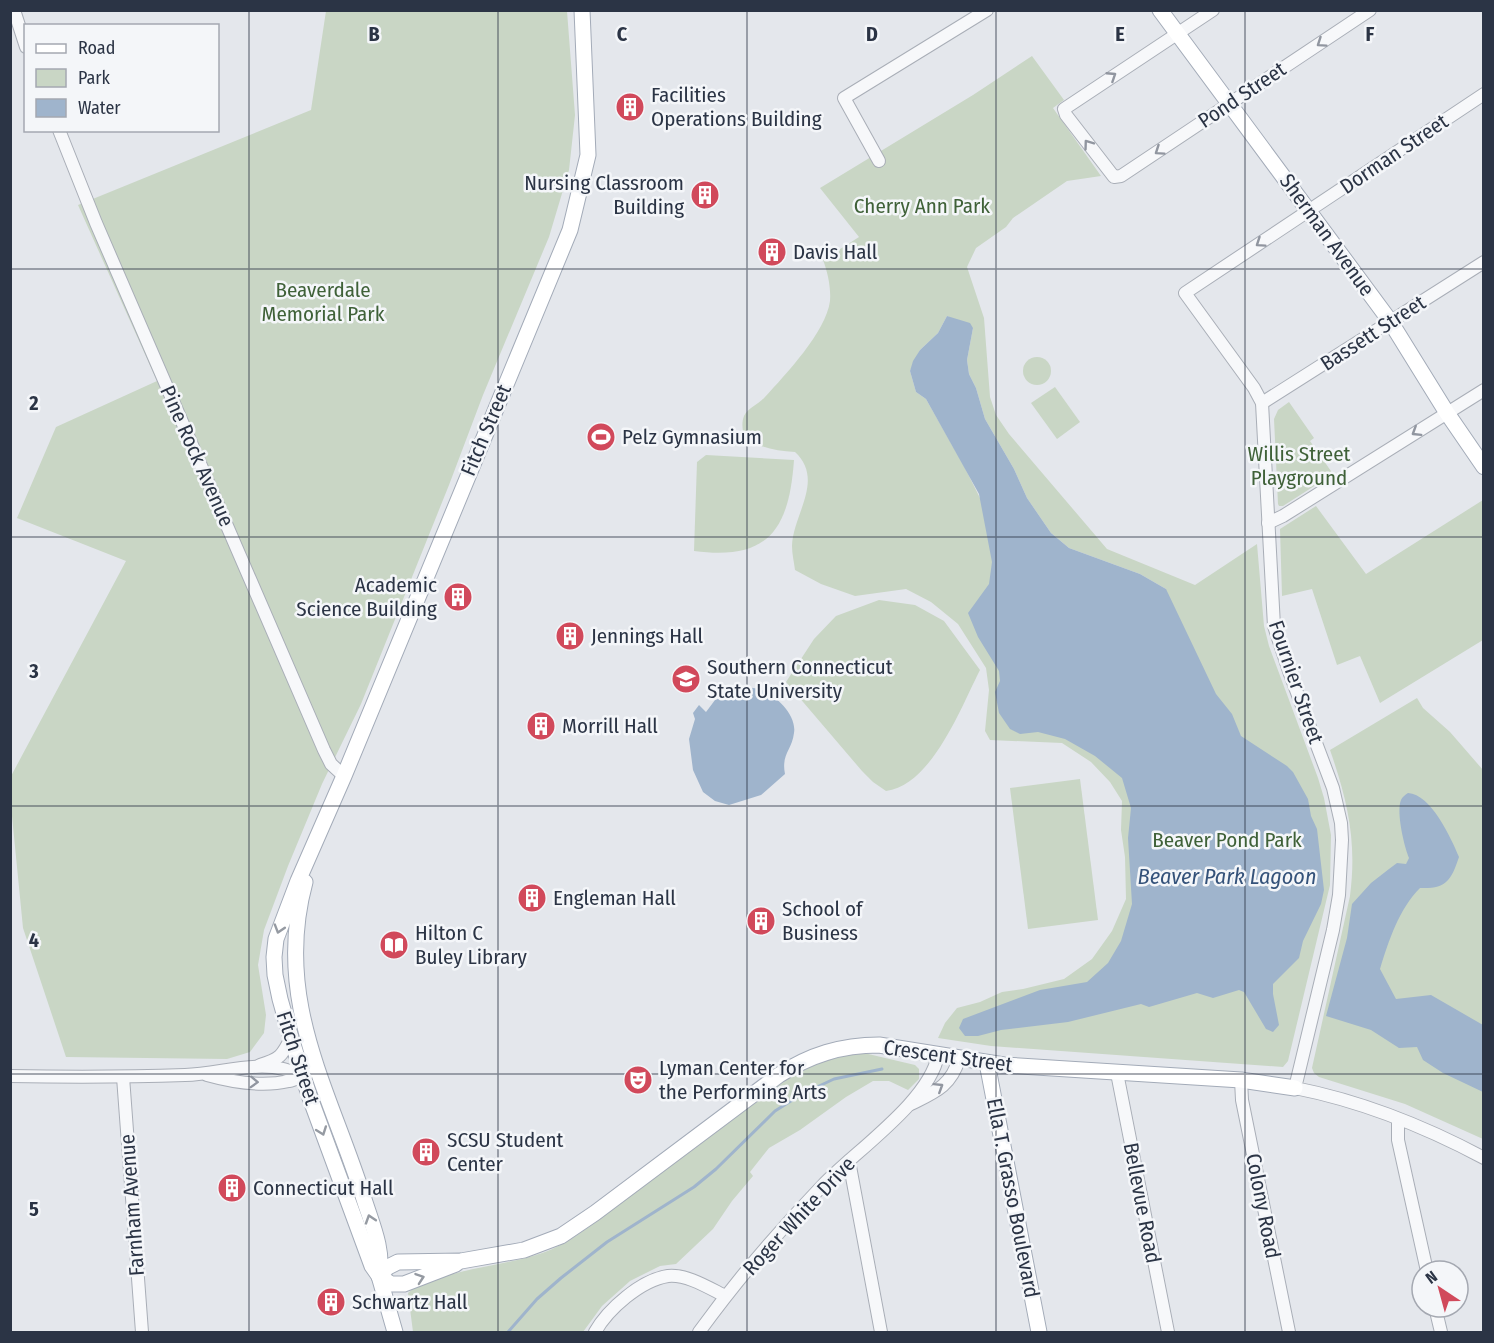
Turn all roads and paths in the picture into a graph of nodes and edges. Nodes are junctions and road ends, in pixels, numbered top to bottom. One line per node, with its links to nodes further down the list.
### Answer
1 (14, 10): 8 (street)
2 (582, 10): 22 (main road, Fitch Street)
3 (987, 10): 12 (street)
4 (1160, 10): 7 (main road, Sherman Avenue)
5 (1213, 10): 7 (street)
6 (1370, 10): 10 (street, Pond Street, one-way to 10)
7 (1177, 34): 10 (main road, Sherman Avenue); 10 (street, Pond Street, one-way to 7)
8 (24, 41)
9 (1484, 94): 13 (street, Dorman Street)
10 (1230, 104): 13 (main road, Sherman Avenue)
11 (60, 132): 22 (street, Pine Rock Avenue)
12 (879, 161)
13 (1309, 211): 15 (street, Dorman Street, one-way to 15); 16 (main road, Sherman Avenue)
14 (1484, 262): 16 (street, Bassett Street)
15 (1185, 293): 18 (street, Fournier Street)
16 (1390, 321): 18 (street, Bassett Street); 19 (main road, Sherman Avenue)
17 (1484, 390): 19 (street)
18 (1262, 403): 21 (street, Fournier Street)
19 (1447, 413): 20 (main road, Sherman Avenue); 21 (street, one-way to 21)
20 (1484, 467)
21 (1268, 523): 35 (street, Fournier Street)
22 (344, 776): 23 (main road, Fitch Street)
23 (317, 836): 24 (main road, Fitch Street, one-way to 24); 29 (main road, Fitch Street)
24 (291, 1038): 28 (street); 29 (main road, Fitch Street)
25 (938, 1055): 26 (main road, Crescent Street); 36 (street, Roger White Drive); 41 (main road, Crescent Street)
26 (959, 1059): 27 (main road, Crescent Street); 36 (street, Roger White Drive, one-way to 26)
27 (987, 1063): 30 (main road, Crescent Street); 49 (main road, Ella T. Grasso Boulevard)
28 (258, 1066): 29 (street); 31 (street)
29 (310, 1073): 31 (street, one-way to 29); 42 (main road, Fitch Street)
30 (1117, 1073): 34 (main road, Crescent Street); 50 (street, Bellevue Road)
31 (206, 1075): 33 (street)
32 (10, 1076): 33 (street)
33 (123, 1077): 44 (street, Farnham Avenue)
34 (1241, 1080): 35 (main road, Crescent Street); 51 (street, Colony Road)
35 (1295, 1088): 37 (street, Crescent Street)
36 (907, 1106): 39 (street, Roger White Drive)
37 (1398, 1119): 38 (street, Crescent Street); 40 (street)
38 (1484, 1158)
39 (849, 1161): 43 (street, Roger White Drive); 48 (street)
40 (1424, 1259)
41 (461, 1262): 42 (main road, Crescent Street); 42 (main road, Crescent Street, one-way to 41)
42 (379, 1276): 45 (main road, Fitch Street)
43 (725, 1296): 46 (street); 47 (street, Roger White Drive)
44 (142, 1332)
45 (395, 1332)
46 (595, 1332)
47 (699, 1332)
48 (881, 1332)
49 (1040, 1332)
50 (1168, 1332)
51 (1288, 1332)

